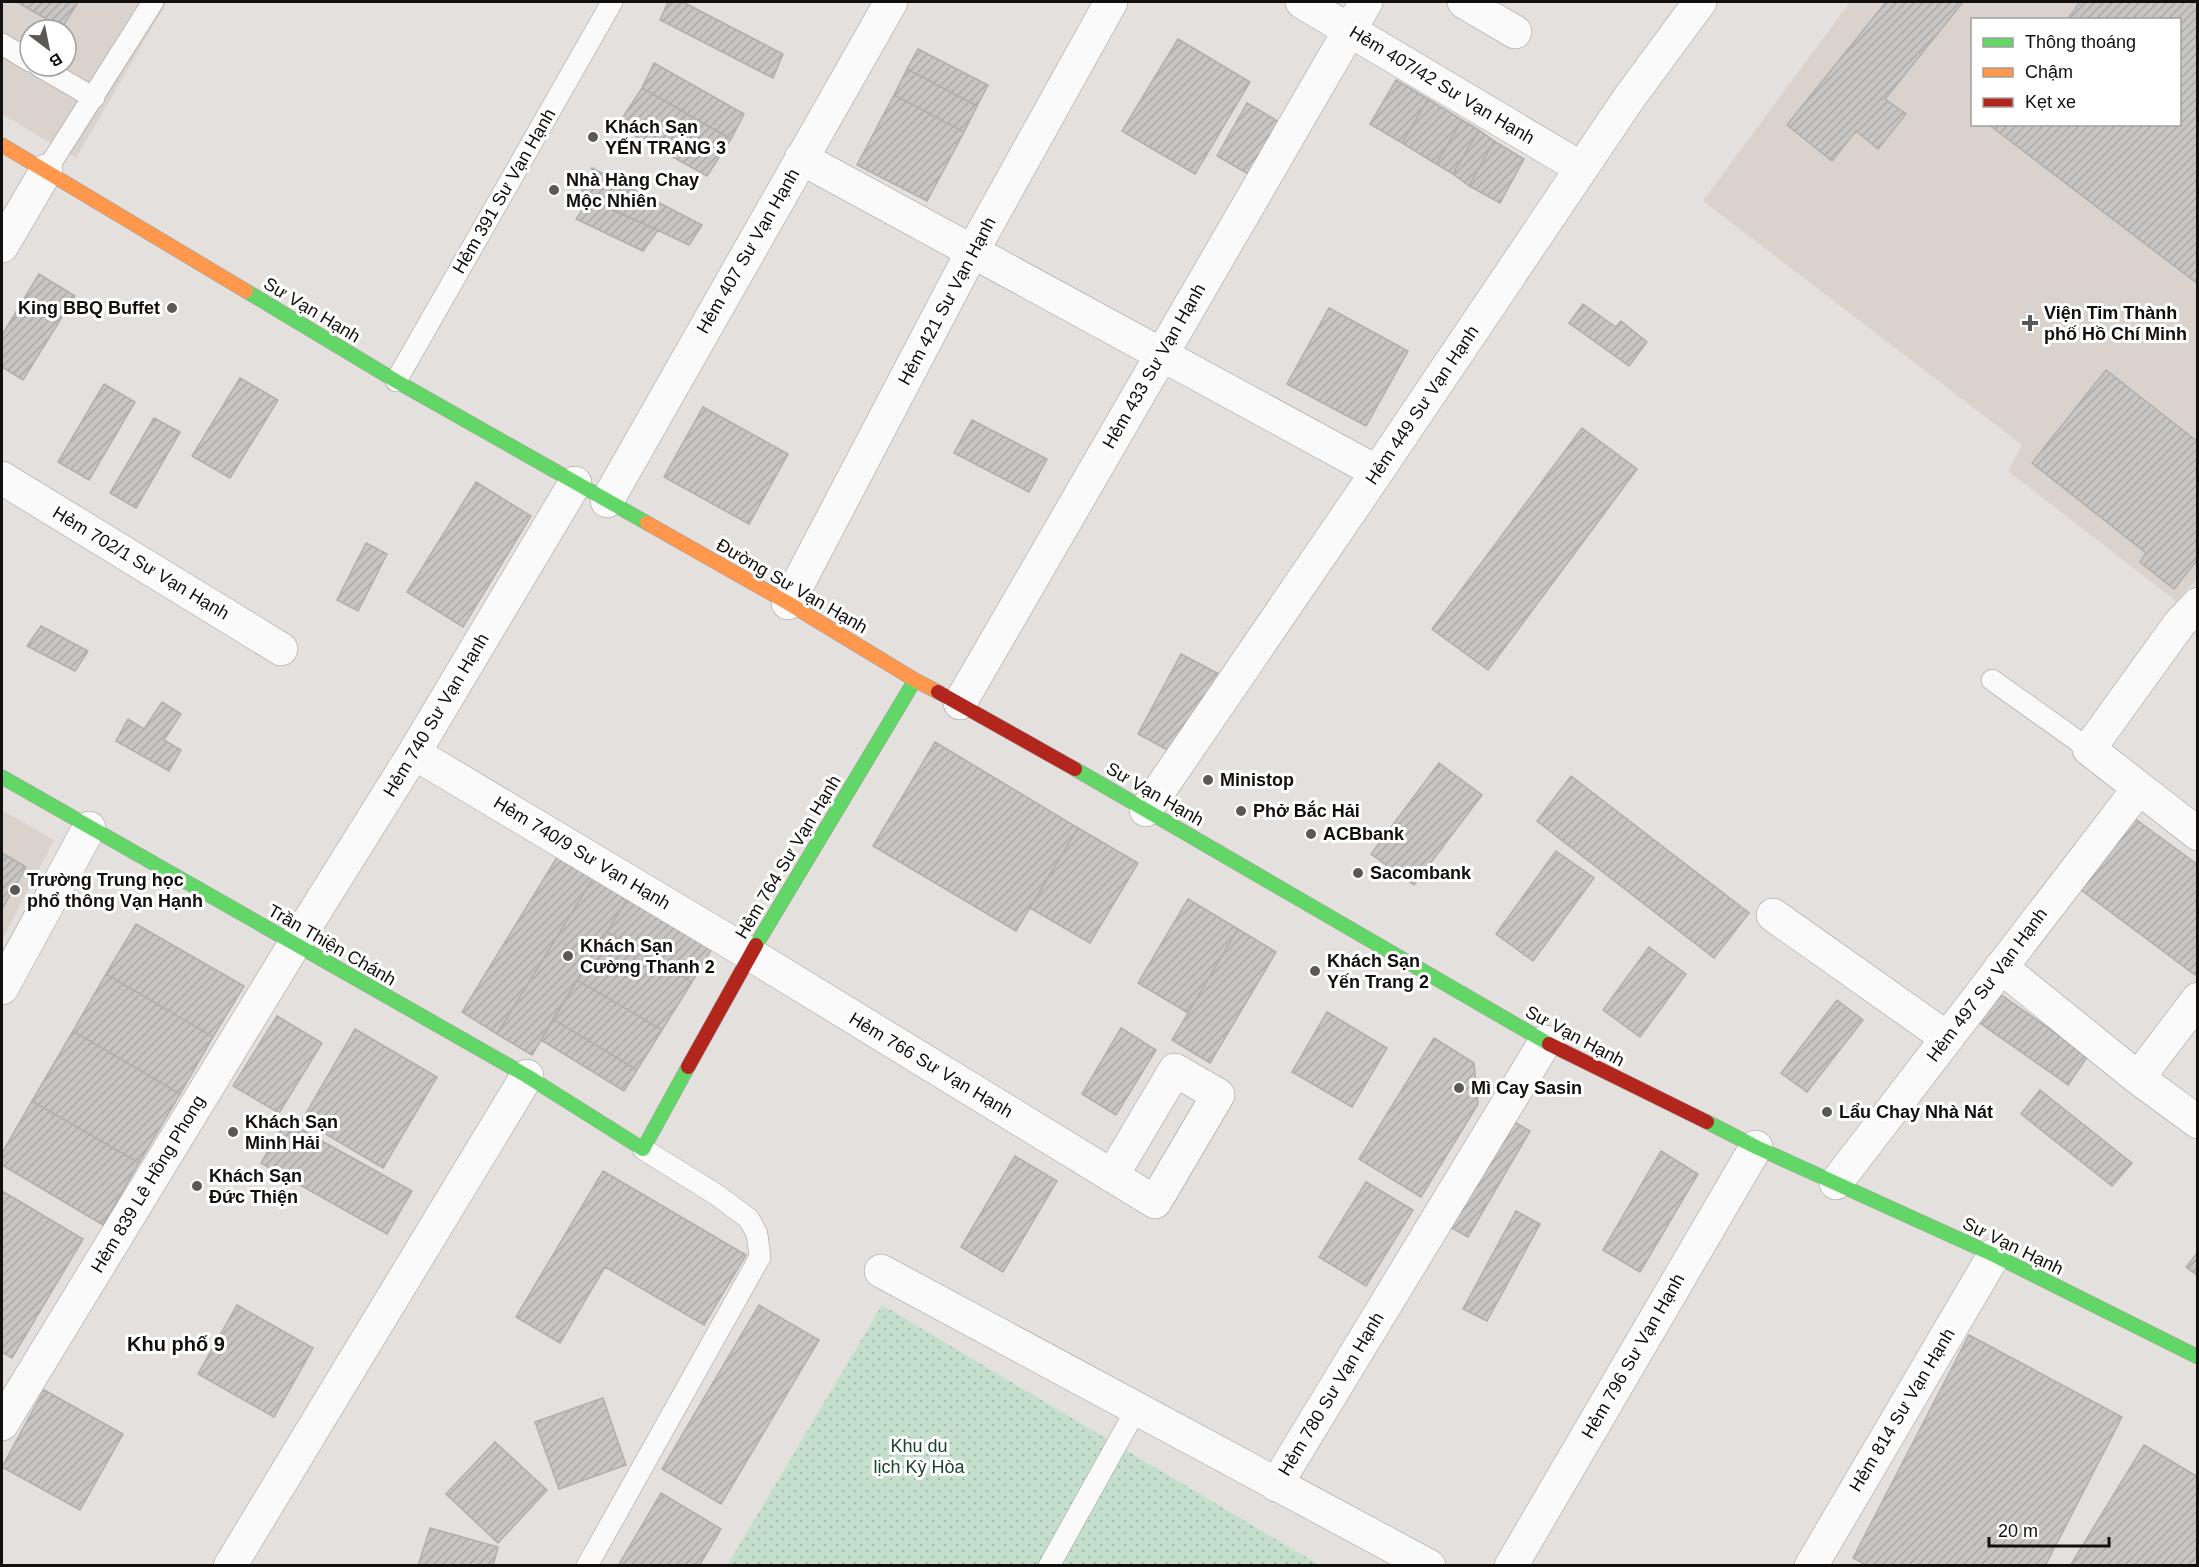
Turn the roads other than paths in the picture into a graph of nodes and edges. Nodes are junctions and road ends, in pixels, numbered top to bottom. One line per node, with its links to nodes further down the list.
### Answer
1 (153, 2): 14 (lane)
2 (612, 2): 22 (lane, Hẻm 391 Sư Vạn Hạnh)
3 (891, 2): 16 (street, Hẻm 407 Sư Vạn Hạnh)
4 (1111, 2): 20 (street, Hẻm 421 Sư Vạn Hạnh)
5 (1302, 2): 9 (street, Hẻm 407/42 Sư Vạn Hạnh)
6 (1366, 2): 9 (street, Hẻm 433 Sư Vạn Hạnh)
7 (1464, 2): 10 (street)
8 (1700, 2): 17 (street, Hẻm 449 Sư Vạn Hạnh)
9 (1350, 30): 17 (street, Hẻm 407/42 Sư Vạn Hạnh); 21 (street, Hẻm 433 Sư Vạn Hạnh)
10 (1515, 32)
11 (2, 44): 12 (lane)
12 (18, 54)
13 (60, 78): 14 (lane)
14 (94, 98): 18 (lane)
15 (2, 145): 18 (street, Sư Vạn Hạnh)
16 (801, 159): 20 (street); 26 (street, Hẻm 407 Sư Vạn Hạnh)
17 (1581, 168): 23 (street, Hẻm 449 Sư Vạn Hạnh)
18 (46, 171): 19 (street); 22 (street, Sư Vạn Hạnh)
19 (2, 246)
20 (972, 252): 21 (street); 27 (street, Hẻm 421 Sư Vạn Hạnh)
21 (1161, 354): 23 (street); 32 (street, Hẻm 433 Sư Vạn Hạnh)
22 (396, 381): 25 (street, Sư Vạn Hạnh)
23 (1377, 472): 37 (street, Hẻm 449 Sư Vạn Hạnh)
24 (2, 478): 29 (street, Hẻm 702/1 Sư Vạn Hạnh)
25 (575, 483): 26 (street, Sư Vạn Hạnh); 34 (street, Hẻm 740 Sư Vạn Hạnh)
26 (607, 501): 27 (street, Đường Sư Vạn Hạnh)
27 (788, 603): 30 (street, Đường Sư Vạn Hạnh)
28 (2198, 604): 33 (street)
29 (281, 649)
30 (915, 680): 32 (street, Đường Sư Vạn Hạnh); 42 (street, Hẻm 764 Sư Vạn Hạnh)
31 (1992, 680): 33 (lane)
32 (960, 703): 37 (street, Sư Vạn Hạnh)
33 (2089, 749): 36 (street)
34 (414, 753): 41 (street, Hẻm 740 Sư Vạn Hạnh); 42 (street, Hẻm 740/9 Sư Vạn Hạnh)
35 (2, 777): 38 (street, Trần Thiện Chánh)
36 (2139, 788): 39 (street); 43 (street, Hẻm 497 Sư Vạn Hạnh)
37 (1146, 810): 47 (street, Sư Vạn Hạnh)
38 (89, 828): 41 (street, Trần Thiện Chánh); 44 (street)
39 (2198, 834)
40 (1773, 915): 46 (street)
41 (294, 945): 48 (street, Trần Thiện Chánh); 59 (street, Hẻm 839 Lê Hồng Phong)
42 (750, 954): 52 (street, Hẻm 764 Sư Vạn Hạnh); 53 (street, Hẻm 766 Sư Vạn Hạnh)
43 (2001, 967): 46 (street, Hẻm 497 Sư Vạn Hạnh); 49 (street)
44 (2, 988)
45 (2198, 999): 49 (street)
46 (1947, 1038): 54 (street, Hẻm 497 Sư Vạn Hạnh)
47 (1545, 1042): 51 (street, Sư Vạn Hạnh); 60 (street, Hẻm 780 Sư Vạn Hạnh)
48 (527, 1076): 52 (street, Trần Thiện Chánh); 61 (street)
49 (2138, 1078): 50 (street)
50 (2198, 1122)
51 (1756, 1147): 54 (street, Sư Vạn Hạnh); 65 (street, Hẻm 796 Sư Vạn Hạnh)
52 (643, 1149): 62 (lane)
53 (1112, 1176)
54 (1836, 1183): 55 (street, Sư Vạn Hạnh)
55 (1994, 1255): 57 (street, Sư Vạn Hạnh); 66 (street, Hẻm 814 Sư Vạn Hạnh)
56 (881, 1271): 58 (street, Hẻm 780 Sư Vạn Hạnh)
57 (2198, 1357)
58 (1137, 1407): 60 (street, Hẻm 780 Sư Vạn Hạnh); 63 (lane)
59 (2, 1424)
60 (1276, 1485): 64 (street)
61 (230, 1566)
62 (587, 1566)
63 (1049, 1566)
64 (1429, 1566)
65 (1511, 1566)
66 (1810, 1566)

